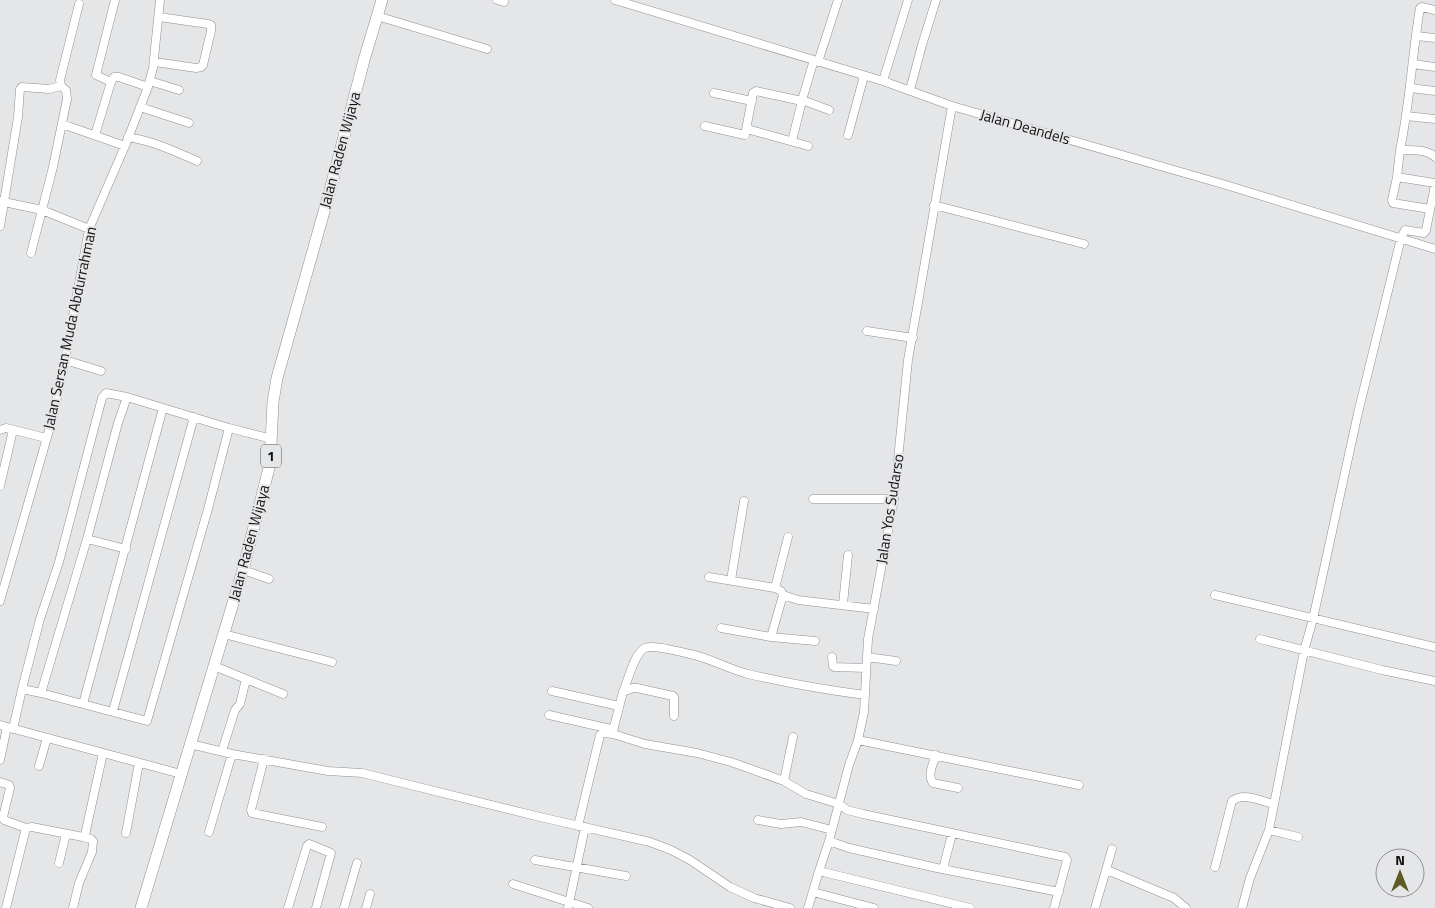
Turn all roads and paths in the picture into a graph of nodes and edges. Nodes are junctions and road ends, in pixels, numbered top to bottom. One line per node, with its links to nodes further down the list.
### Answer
1 (115, 0): 21 (street)
2 (160, 0): 11 (street, Jalan Sersan Muda Abdurrahman)
3 (382, 0): 10 (highway, Jalan Raden Wijaya / 1)
4 (615, 0): 15 (street, Jalan Deandels)
5 (838, 0): 15 (street)
6 (908, 0): 20 (street)
7 (936, 0): 26 (street)
8 (79, 4): 23 (street)
9 (1435, 10): 12 (street)
10 (377, 16): 14 (street); 72 (highway, Jalan Raden Wijaya / 1)
11 (159, 17): 16 (street, Jalan Sersan Muda Abdurrahman); 16 (street)
12 (1416, 36): 13 (street); 17 (street)
13 (1435, 38)
14 (487, 49)
15 (816, 61): 19 (street, Jalan Deandels); 30 (street)
16 (155, 62): 22 (street, Jalan Sersan Muda Abdurrahman)
17 (1413, 64): 18 (street); 24 (street)
18 (1435, 67)
19 (864, 76): 20 (street, Jalan Deandels); 41 (street)
20 (883, 81): 26 (street, Jalan Deandels)
21 (111, 82): 22 (street); 40 (street)
22 (149, 84): 25 (street); 32 (street, Jalan Sersan Muda Abdurrahman)
23 (61, 86): 37 (street); 51 (street)
24 (1410, 88): 27 (street); 34 (street)
25 (180, 90)
26 (910, 90): 31 (street, Jalan Deandels)
27 (1435, 91)
28 (714, 92): 29 (street)
29 (752, 101): 30 (street); 39 (street)
30 (802, 101): 33 (street); 43 (street)
31 (952, 106): 52 (street, Jalan Yos Sudarso); 57 (street, Jalan Deandels)
32 (140, 107): 36 (street); 42 (street, Jalan Sersan Muda Abdurrahman)
33 (829, 110)
34 (1406, 116): 35 (street); 46 (street)
35 (1435, 119)
36 (189, 123)
37 (62, 124): 40 (street); 54 (street)
38 (704, 126): 39 (street)
39 (747, 129): 43 (street)
40 (95, 135): 44 (street)
41 (848, 135)
42 (128, 137): 44 (street, Jalan Sersan Muda Abdurrahman); 48 (street)
43 (792, 141): 45 (street)
44 (125, 146): 56 (street, Jalan Sersan Muda Abdurrahman)
45 (808, 146)
46 (1400, 150): 47 (street); 49 (street)
47 (1435, 157)
48 (197, 161)
49 (1397, 177): 50 (street); 53 (street)
50 (1435, 184): 53 (street)
51 (2, 202): 54 (street); 55 (street)
52 (934, 205): 58 (street); 62 (street, Jalan Yos Sudarso)
53 (1430, 209): 57 (street)
54 (42, 210): 56 (street); 60 (street)
55 (0, 226)
56 (89, 229): 63 (street, Jalan Sersan Muda Abdurrahman)
57 (1401, 238): 59 (street, Jalan Deandels); 91 (street)
58 (1084, 244)
59 (1435, 249)
60 (31, 253)
61 (867, 331): 62 (street)
62 (913, 338): 75 (street, Jalan Yos Sudarso)
63 (65, 360): 64 (street); 71 (street, Jalan Sersan Muda Abdurrahman)
64 (101, 371)
65 (126, 397): 66 (street); 78 (street); 107 (street)
66 (163, 408): 67 (street); 79 (street)
67 (194, 417): 68 (street); 115 (street)
68 (229, 428): 72 (street); 115 (street)
69 (0, 430): 70 (street)
70 (14, 430): 71 (street); 73 (street)
71 (46, 438): 88 (street, Jalan Sersan Muda Abdurrahman)
72 (272, 438): 81 (highway, Jalan Raden Wijaya / 1)
73 (0, 486)
74 (813, 499): 75 (street)
75 (894, 499): 90 (street, Jalan Yos Sudarso)
76 (744, 501): 84 (street)
77 (788, 536): 85 (street)
78 (87, 539): 79 (street); 109 (street)
79 (126, 550): 113 (street)
80 (848, 555): 89 (street)
81 (243, 570): 83 (street); 93 (highway, Jalan Raden Wijaya / 1)
82 (709, 577): 84 (street)
83 (269, 579)
84 (731, 580): 85 (street)
85 (775, 588): 86 (street)
86 (783, 595): 89 (street); 94 (street)
87 (1215, 595): 91 (street)
88 (0, 601)
89 (843, 604): 90 (street)
90 (874, 609): 100 (street, Jalan Yos Sudarso)
91 (1313, 619): 97 (street); 98 (street)
92 (721, 628): 94 (street)
93 (224, 634): 102 (street); 103 (highway, Jalan Raden Wijaya / 1)
94 (771, 637): 96 (street)
95 (1260, 640): 98 (street)
96 (815, 641)
97 (1435, 647)
98 (1304, 651): 106 (street); 138 (street)
99 (832, 657): 104 (street)
100 (866, 657): 101 (street); 104 (street, Jalan Yos Sudarso)
101 (896, 661)
102 (332, 662)
103 (214, 666): 105 (street); 123 (highway, Jalan Raden Wijaya / 1)
104 (866, 668): 112 (street, Jalan Yos Sudarso)
105 (246, 679): 111 (street); 124 (street)
106 (1435, 681)
107 (22, 689): 109 (street); 118 (street)
108 (552, 690): 114 (street)
109 (41, 692): 113 (street)
110 (623, 692): 112 (street); 114 (street); 117 (street)
111 (283, 694)
112 (865, 695): 122 (street, Jalan Yos Sudarso)
113 (83, 704): 115 (street)
114 (619, 706): 119 (street)
115 (112, 711)
116 (549, 714): 119 (street)
117 (674, 716)
118 (7, 727): 121 (street); 129 (street)
119 (613, 732): 133 (street); 140 (street)
120 (793, 737): 133 (street)
121 (47, 738): 125 (street); 131 (street)
122 (858, 740): 127 (street); 137 (street, Jalan Yos Sudarso)
123 (190, 744): 124 (street); 132 (highway, Jalan Raden Wijaya / 1)
124 (222, 751): 126 (street)
125 (103, 753): 130 (street); 149 (street)
126 (232, 754): 128 (street); 145 (street)
127 (936, 755): 135 (street); 136 (street)
128 (264, 759): 140 (street); 141 (street)
129 (0, 760)
130 (139, 763): 132 (street); 146 (street)
131 (39, 766)
132 (181, 774): 169 (highway, Jalan Raden Wijaya / 1)
133 (784, 781): 137 (street)
134 (0, 782): 142 (street)
135 (1079, 785)
136 (958, 788)
137 (839, 804): 143 (street, Jalan Yos Sudarso); 148 (street)
138 (1273, 804): 144 (street); 157 (street)
139 (758, 820): 143 (street)
140 (582, 826): 156 (street); 175 (street)
141 (322, 827)
142 (26, 828): 147 (street); 167 (street)
143 (832, 830): 151 (street, Jalan Yos Sudarso)
144 (1268, 830): 150 (street); 182 (street)
145 (209, 832)
146 (126, 833)
147 (66, 834): 149 (street); 154 (street)
148 (950, 834): 158 (street); 164 (street)
149 (83, 837): 168 (street)
150 (1298, 838)
151 (829, 842): 158 (street); 160 (street, Jalan Yos Sudarso)
152 (1112, 849): 159 (street)
153 (535, 860): 156 (street)
154 (59, 863)
155 (357, 863): 172 (street)
156 (577, 866): 161 (street); 166 (street)
157 (1215, 867)
158 (940, 868): 164 (street)
159 (1106, 870): 180 (street); 181 (street)
160 (819, 871): 163 (street, Jalan Yos Sudarso); 178 (street)
161 (626, 876)
162 (513, 884): 166 (street)
163 (813, 892): 176 (street, Jalan Yos Sudarso); 177 (street)
164 (1059, 892): 179 (street)
165 (370, 894): 173 (street)
166 (568, 905): 174 (street)
167 (6, 908)
168 (73, 908)
169 (141, 908)
170 (288, 908): 171 (street)
171 (316, 908)
172 (344, 908)
173 (366, 908)
174 (588, 908)
175 (790, 908)
176 (808, 908)
177 (874, 908)
178 (970, 908)
179 (1054, 908)
180 (1095, 908)
181 (1186, 908)
182 (1242, 908)

